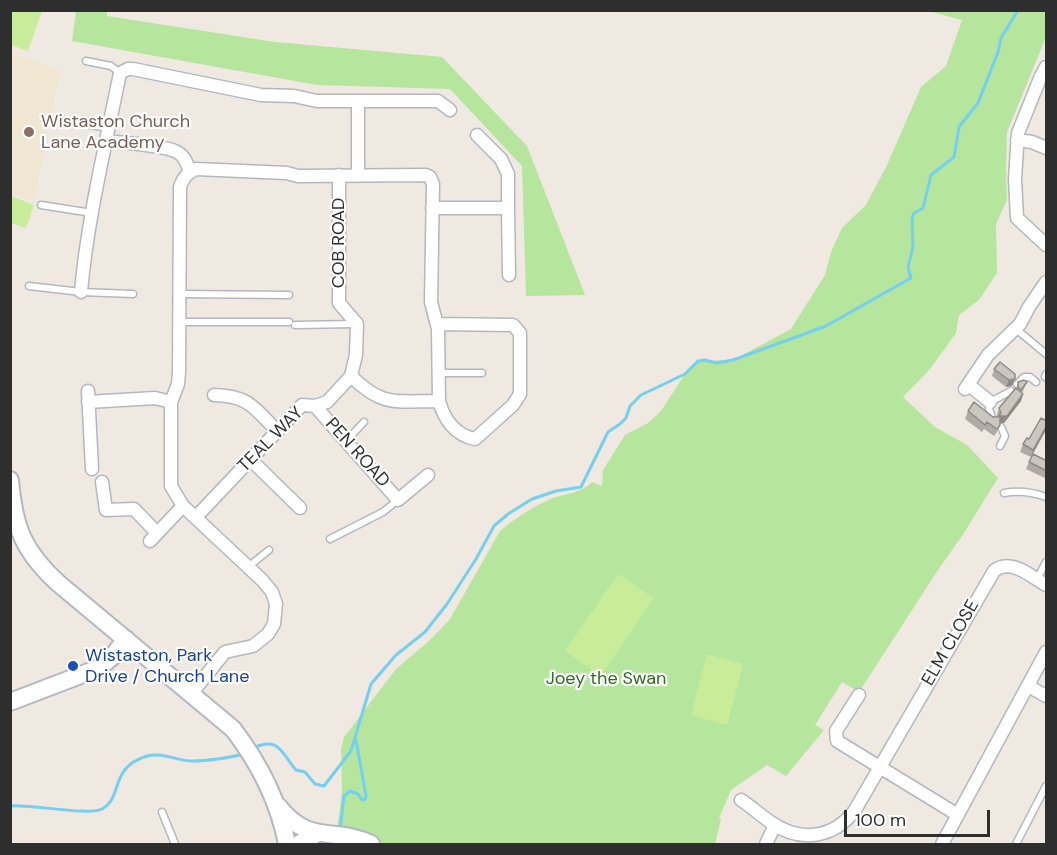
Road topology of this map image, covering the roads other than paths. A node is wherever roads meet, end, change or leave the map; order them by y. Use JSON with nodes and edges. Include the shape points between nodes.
{"nodes":[{"id":1,"x":86,"y":61,"type":"dead end"},
{"id":2,"x":1047,"y":68,"type":"edge"},
{"id":3,"x":120,"y":73,"type":"junction"},
{"id":4,"x":358,"y":100,"type":"junction"},
{"id":5,"x":450,"y":110,"type":"dead end"},
{"id":6,"x":57,"y":119,"type":"dead end"},
{"id":7,"x":109,"y":128,"type":"junction"},
{"id":8,"x":477,"y":135,"type":"dead end"},
{"id":9,"x":1017,"y":140,"type":"junction"},
{"id":10,"x":106,"y":141,"type":"junction"},
{"id":11,"x":1047,"y":148,"type":"edge"},
{"id":12,"x":190,"y":172,"type":"junction"},
{"id":13,"x":358,"y":175,"type":"junction"},
{"id":14,"x":339,"y":176,"type":"junction"},
{"id":15,"x":41,"y":205,"type":"dead end"},
{"id":16,"x":432,"y":208,"type":"junction"},
{"id":17,"x":508,"y":208,"type":"junction"},
{"id":18,"x":93,"y":213,"type":"junction"},
{"id":19,"x":1047,"y":245,"type":"edge"},
{"id":20,"x":509,"y":275,"type":"dead end"},
{"id":21,"x":1047,"y":282,"type":"edge"},
{"id":22,"x":29,"y":286,"type":"dead end"},
{"id":23,"x":81,"y":292,"type":"junction"},
{"id":24,"x":133,"y":294,"type":"dead end"},
{"id":25,"x":179,"y":294,"type":"junction"},
{"id":26,"x":289,"y":295,"type":"dead end"},
{"id":27,"x":179,"y":322,"type":"junction"},
{"id":28,"x":357,"y":324,"type":"junction"},
{"id":29,"x":437,"y":324,"type":"junction"},
{"id":30,"x":1016,"y":329,"type":"junction"},
{"id":31,"x":1047,"y":354,"type":"edge"},
{"id":32,"x":438,"y":373,"type":"junction"},
{"id":33,"x":482,"y":373,"type":"dead end"},
{"id":34,"x":351,"y":376,"type":"junction"},
{"id":35,"x":1036,"y":382,"type":"dead end"},
{"id":36,"x":1017,"y":384,"type":"edge"},
{"id":37,"x":1011,"y":391,"type":"edge"},
{"id":38,"x":214,"y":395,"type":"dead end"},
{"id":39,"x":439,"y":401,"type":"junction"},
{"id":40,"x":171,"y":402,"type":"junction"},
{"id":41,"x":990,"y":402,"type":"junction"},
{"id":42,"x":315,"y":406,"type":"junction"},
{"id":43,"x":993,"y":420,"type":"edge"},
{"id":44,"x":364,"y":422,"type":"dead end"},
{"id":45,"x":1001,"y":427,"type":"edge"},
{"id":46,"x":277,"y":431,"type":"junction"},
{"id":47,"x":346,"y":441,"type":"junction"},
{"id":48,"x":999,"y":446,"type":"dead end"},
{"id":49,"x":250,"y":459,"type":"junction"},
{"id":50,"x":92,"y":470,"type":"dead end"},
{"id":51,"x":428,"y":475,"type":"dead end"},
{"id":52,"x":10,"y":480,"type":"edge"},
{"id":53,"x":102,"y":482,"type":"dead end"},
{"id":54,"x":1004,"y":493,"type":"dead end"},
{"id":55,"x":1047,"y":497,"type":"edge"},
{"id":56,"x":398,"y":500,"type":"junction"},
{"id":57,"x":183,"y":506,"type":"junction"},
{"id":58,"x":300,"y":508,"type":"dead end"},
{"id":59,"x":196,"y":517,"type":"junction"},
{"id":60,"x":14,"y":529,"type":"edge"},
{"id":61,"x":330,"y":539,"type":"dead end"},
{"id":62,"x":270,"y":550,"type":"dead end"},
{"id":63,"x":1047,"y":562,"type":"edge"},
{"id":64,"x":248,"y":567,"type":"junction"},
{"id":65,"x":1041,"y":582,"type":"edge"},
{"id":66,"x":126,"y":639,"type":"junction"},
{"id":67,"x":1047,"y":652,"type":"edge"},
{"id":68,"x":1028,"y":686,"type":"junction"},
{"id":69,"x":191,"y":694,"type":"junction"},
{"id":70,"x":859,"y":695,"type":"dead end"},
{"id":71,"x":1047,"y":696,"type":"edge"},
{"id":72,"x":10,"y":702,"type":"edge"},
{"id":73,"x":880,"y":767,"type":"junction"},
{"id":74,"x":1047,"y":786,"type":"edge"},
{"id":75,"x":741,"y":800,"type":"dead end"},
{"id":76,"x":274,"y":801,"type":"junction"},
{"id":77,"x":162,"y":812,"type":"dead end"},
{"id":78,"x":958,"y":815,"type":"junction"},
{"id":79,"x":775,"y":825,"type":"junction"},
{"id":80,"x":323,"y":835,"type":"junction"},
{"id":81,"x":175,"y":844,"type":"edge"},
{"id":82,"x":287,"y":844,"type":"edge"},
{"id":83,"x":298,"y":844,"type":"edge"},
{"id":84,"x":371,"y":844,"type":"edge"},
{"id":85,"x":766,"y":844,"type":"edge"},
{"id":86,"x":942,"y":844,"type":"edge"},
{"id":87,"x":1016,"y":844,"type":"edge"}],
"edges":[{"from":1,"to":3,"type":"lane","via":[[111,66]]},
{"from":2,"to":9,"type":"street"},
{"from":3,"to":4,"type":"street","via":[[133,69],[261,95],[317,101]]},
{"from":3,"to":7,"type":"street"},
{"from":4,"to":5,"type":"street","via":[[438,101]]},
{"from":4,"to":13,"type":"street"},
{"from":6,"to":7,"type":"lane"},
{"from":7,"to":10,"type":"street"},
{"from":8,"to":17,"type":"street","via":[[501,159],[508,174]]},
{"from":9,"to":11,"type":"street"},
{"from":9,"to":19,"type":"street","via":[[1017,218]]},
{"from":10,"to":12,"type":"street","via":[[169,149],[179,153]]},
{"from":10,"to":18,"type":"street"},
{"from":12,"to":14,"type":"street","via":[[196,169]]},
{"from":12,"to":25,"type":"street","via":[[180,187]]},
{"from":13,"to":14,"type":"street"},
{"from":13,"to":16,"type":"street","via":[[426,175],[433,184]]},
{"from":14,"to":28,"type":"street","name":"COB ROAD","via":[[339,303]]},
{"from":15,"to":18,"type":"lane"},
{"from":16,"to":17,"type":"street"},
{"from":16,"to":29,"type":"street","via":[[431,302]]},
{"from":17,"to":20,"type":"street"},
{"from":18,"to":23,"type":"street"},
{"from":21,"to":30,"type":"street"},
{"from":22,"to":23,"type":"lane"},
{"from":23,"to":24,"type":"lane"},
{"from":25,"to":26,"type":"lane"},
{"from":25,"to":27,"type":"street"},
{"from":27,"to":28,"type":"lane"},
{"from":27,"to":40,"type":"street","via":[[178,384]]},
{"from":28,"to":34,"type":"street"},
{"from":29,"to":32,"type":"street"},
{"from":29,"to":39,"type":"street","via":[[513,325],[520,333],[520,394],[475,439],[464,437],[443,416]]},
{"from":30,"to":31,"type":"lane"},
{"from":30,"to":41,"type":"street","via":[[988,355],[967,387]]},
{"from":32,"to":33,"type":"lane"},
{"from":32,"to":39,"type":"street"},
{"from":34,"to":39,"type":"street","via":[[382,400]]},
{"from":34,"to":42,"type":"street","name":"TEAL WAY","via":[[327,402]]},
{"from":35,"to":36,"type":"lane","via":[[1023,377]]},
{"from":37,"to":41,"type":"lane"},
{"from":38,"to":46,"type":"street","via":[[239,397]]},
{"from":40,"to":50,"type":"street","via":[[88,396]]},
{"from":40,"to":57,"type":"street","via":[[171,486]]},
{"from":41,"to":43,"type":"lane"},
{"from":42,"to":46,"type":"street","name":"TEAL WAY","via":[[302,405]]},
{"from":42,"to":47,"type":"street","name":"PEN ROAD"},
{"from":44,"to":47,"type":"lane"},
{"from":45,"to":48,"type":"lane","via":[[1005,436]]},
{"from":46,"to":49,"type":"street","name":"TEAL WAY"},
{"from":47,"to":56,"type":"street","name":"PEN ROAD"},
{"from":49,"to":58,"type":"street"},
{"from":49,"to":59,"type":"street","name":"TEAL WAY"},
{"from":51,"to":56,"type":"street"},
{"from":52,"to":60,"type":"street"},
{"from":53,"to":57,"type":"street","via":[[106,510],[134,509],[153,537]]},
{"from":54,"to":55,"type":"lane","via":[[1016,490]]},
{"from":56,"to":61,"type":"lane"},
{"from":57,"to":59,"type":"street"},
{"from":59,"to":64,"type":"street"},
{"from":60,"to":66,"type":"street","via":[[43,569]]},
{"from":62,"to":64,"type":"lane"},
{"from":63,"to":65,"type":"lane"},
{"from":64,"to":69,"type":"street","via":[[272,592],[276,604],[274,624],[253,646],[220,656]]},
{"from":65,"to":73,"type":"street","name":"ELM CLOSE","via":[[1008,565],[997,568]]},
{"from":66,"to":69,"type":"street"},
{"from":66,"to":72,"type":"street","via":[[99,668]]},
{"from":67,"to":68,"type":"street"},
{"from":68,"to":71,"type":"street"},
{"from":68,"to":78,"type":"street"},
{"from":69,"to":76,"type":"street","via":[[233,729]]},
{"from":70,"to":73,"type":"street","via":[[836,731],[836,738]]},
{"from":73,"to":78,"type":"street"},
{"from":73,"to":79,"type":"street","via":[[850,817],[833,830],[823,835],[806,835]]},
{"from":74,"to":87,"type":"lane"},
{"from":75,"to":79,"type":"street"},
{"from":76,"to":80,"type":"street","via":[[291,821]]},
{"from":76,"to":82,"type":"street"},
{"from":77,"to":81,"type":"lane"},
{"from":78,"to":86,"type":"street"},
{"from":79,"to":85,"type":"street"},
{"from":80,"to":83,"type":"street"},
{"from":80,"to":84,"type":"street"}]}
